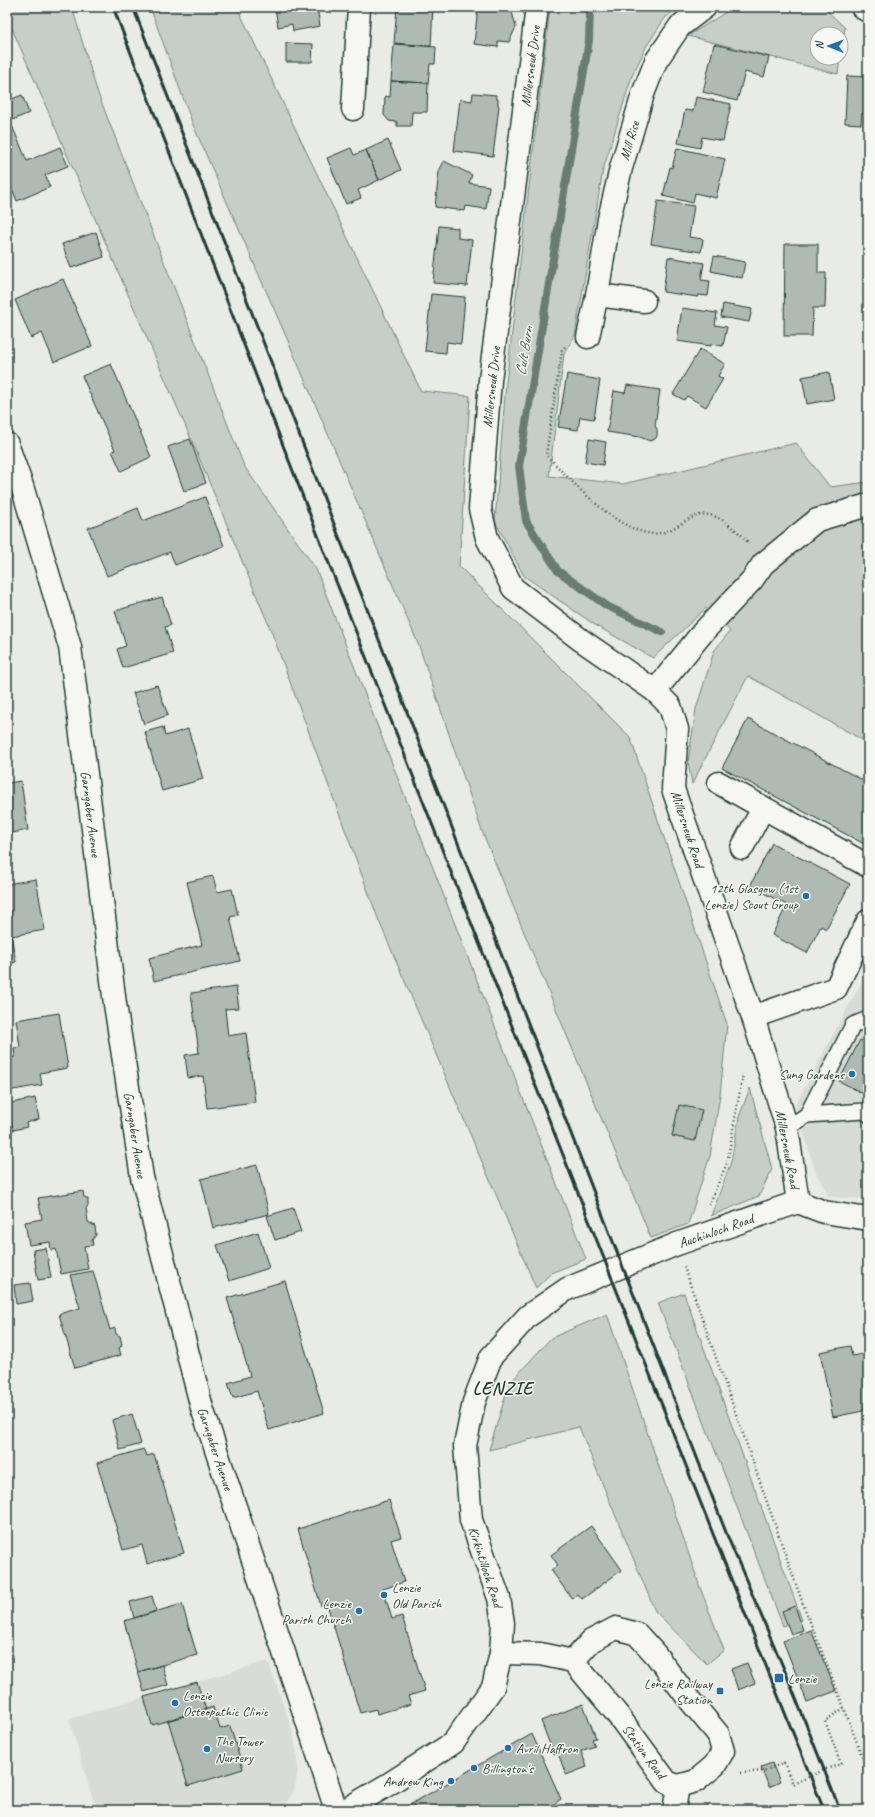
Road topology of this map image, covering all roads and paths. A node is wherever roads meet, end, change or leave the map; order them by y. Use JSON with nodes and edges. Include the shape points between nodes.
{"nodes":[{"id":1,"x":359,"y":7,"type":"edge"},
{"id":2,"x":537,"y":7,"type":"edge"},
{"id":3,"x":705,"y":7,"type":"edge"},
{"id":4,"x":862,"y":7,"type":"edge"},
{"id":5,"x":868,"y":11,"type":"edge"},
{"id":6,"x":353,"y":109,"type":"dead end"},
{"id":7,"x":597,"y":295,"type":"junction"},
{"id":8,"x":644,"y":301,"type":"dead end"},
{"id":9,"x":588,"y":337,"type":"joint"},
{"id":10,"x":7,"y":444,"type":"edge"},
{"id":11,"x":868,"y":506,"type":"edge"},
{"id":12,"x":763,"y":564,"type":"junction"},
{"id":13,"x":655,"y":691,"type":"junction"},
{"id":14,"x":718,"y":783,"type":"dead end"},
{"id":15,"x":764,"y":808,"type":"junction"},
{"id":16,"x":742,"y":848,"type":"dead end"},
{"id":17,"x":868,"y":866,"type":"edge"},
{"id":18,"x":868,"y":921,"type":"edge"},
{"id":19,"x":753,"y":1017,"type":"junction"},
{"id":20,"x":868,"y":1019,"type":"edge"},
{"id":21,"x":744,"y":1070,"type":"dead end"},
{"id":22,"x":868,"y":1114,"type":"edge"},
{"id":23,"x":807,"y":1115,"type":"junction"},
{"id":24,"x":787,"y":1128,"type":"junction"},
{"id":25,"x":798,"y":1202,"type":"junction"},
{"id":26,"x":868,"y":1219,"type":"edge"},
{"id":27,"x":705,"y":1234,"type":"junction"},
{"id":28,"x":677,"y":1244,"type":"junction"},
{"id":29,"x":567,"y":1289,"type":"joint"},
{"id":30,"x":501,"y":1653,"type":"junction"},
{"id":31,"x":573,"y":1661,"type":"junction"},
{"id":32,"x":844,"y":1708,"type":"junction"},
{"id":33,"x":868,"y":1772,"type":"edge"},
{"id":34,"x":741,"y":1774,"type":"dead end"},
{"id":35,"x":678,"y":1786,"type":"junction"},
{"id":36,"x":336,"y":1810,"type":"edge"},
{"id":37,"x":345,"y":1810,"type":"edge"},
{"id":38,"x":674,"y":1810,"type":"edge"}],
"edges":[{"from":1,"to":6,"type":"street"},
{"from":2,"to":13,"type":"street","name":"Millersneuk Drive","via":[[490,380],[480,510],[487,538],[513,588],[581,640]]},
{"from":3,"to":7,"type":"street","name":"Mill Rise","via":[[680,26],[656,61],[643,94],[609,219]]},
{"from":4,"to":5,"type":"street"},
{"from":7,"to":8,"type":"street"},
{"from":7,"to":9,"type":"street","name":"Mill Rise"},
{"from":9,"to":12,"type":"path","via":[[578,336],[562,350],[546,455],[590,500],[632,528],[653,534],[664,533],[697,514],[711,515],[722,520],[746,539]]},
{"from":10,"to":36,"type":"street","name":"Garngaber Avenue","via":[[70,647],[115,1004],[142,1177],[202,1408]]},
{"from":11,"to":12,"type":"street","via":[[817,520]]},
{"from":12,"to":13,"type":"street"},
{"from":13,"to":19,"type":"street","name":"Millersneuk Road","via":[[670,706],[677,729],[673,789]]},
{"from":14,"to":15,"type":"street"},
{"from":15,"to":16,"type":"street"},
{"from":15,"to":17,"type":"street"},
{"from":18,"to":19,"type":"street","via":[[836,988]]},
{"from":19,"to":24,"type":"street","name":"Millersneuk Road"},
{"from":20,"to":23,"type":"lane","via":[[853,1025]]},
{"from":21,"to":27,"type":"path","via":[[727,1162],[702,1222]]},
{"from":22,"to":23,"type":"lane","via":[[864,1111]]},
{"from":23,"to":24,"type":"lane"},
{"from":24,"to":25,"type":"street","name":"Millersneuk Road"},
{"from":25,"to":26,"type":"street","via":[[824,1212]]},
{"from":25,"to":27,"type":"street","name":"Auchinloch Road"},
{"from":27,"to":28,"type":"street","name":"Auchinloch Road"},
{"from":28,"to":29,"type":"street","name":"Auchinloch Road"},
{"from":28,"to":32,"type":"path","via":[[690,1290],[803,1604]]},
{"from":29,"to":30,"type":"street","name":"Kirkintilloch Road","via":[[528,1316],[491,1357],[474,1402],[465,1446],[471,1520],[499,1598],[503,1623]]},
{"from":30,"to":31,"type":"street","via":[[540,1654]]},
{"from":30,"to":37,"type":"street","name":"Kirkintilloch Road","via":[[493,1687],[453,1743]]},
{"from":31,"to":35,"type":"street","name":"Station Road","via":[[618,1714],[667,1782]]},
{"from":31,"to":35,"type":"street","name":"Station Road","via":[[591,1641],[616,1628],[637,1634],[656,1655],[718,1734],[723,1751],[715,1765],[696,1781]]},
{"from":32,"to":33,"type":"path"},
{"from":32,"to":34,"type":"path","bridge":true,"via":[[826,1721],[841,1764],[793,1784],[784,1763],[763,1771]]},
{"from":35,"to":38,"type":"street"}]}
